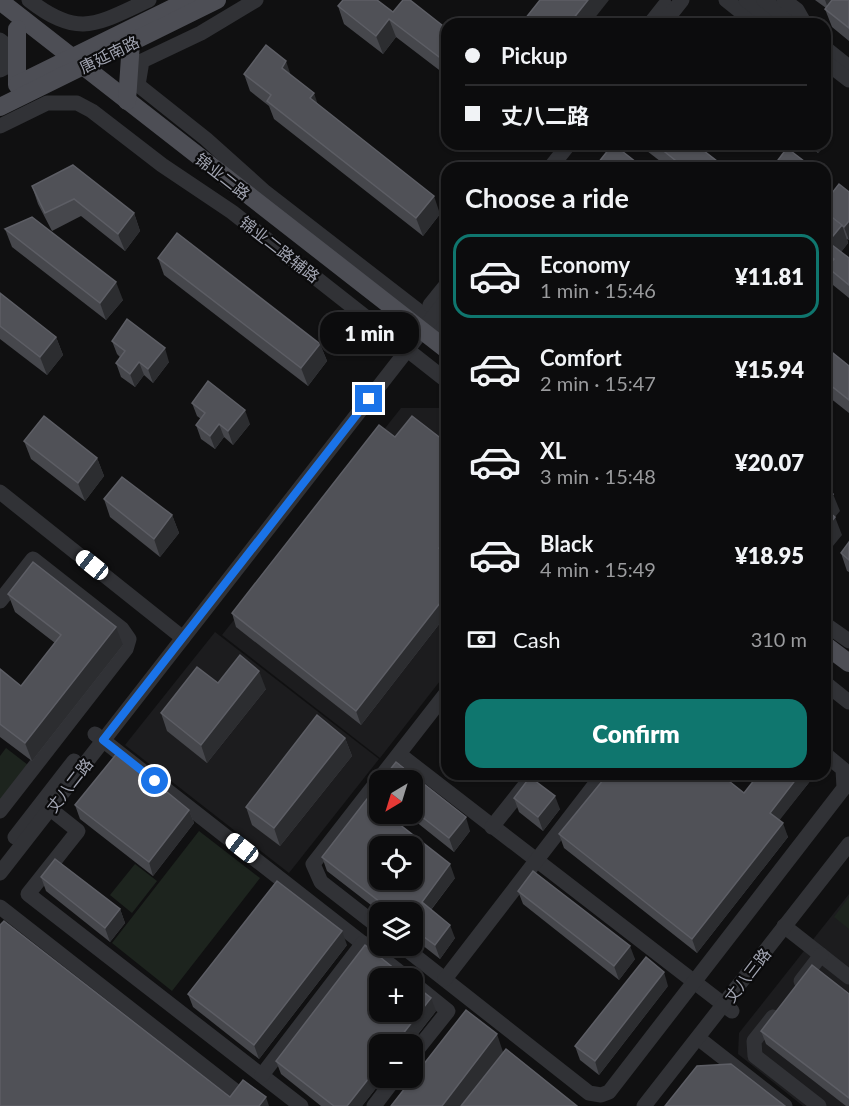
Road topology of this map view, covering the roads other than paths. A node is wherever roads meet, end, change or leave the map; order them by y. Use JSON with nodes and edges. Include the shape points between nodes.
{"nodes":[{"id":1,"x":148,"y":0,"type":"edge"},
{"id":2,"x":189,"y":0,"type":"edge"},
{"id":3,"x":217,"y":0,"type":"edge"},
{"id":4,"x":256,"y":0,"type":"edge"},
{"id":5,"x":669,"y":0,"type":"edge"},
{"id":6,"x":682,"y":0,"type":"edge"},
{"id":7,"x":726,"y":0,"type":"edge"},
{"id":8,"x":746,"y":0,"type":"edge"},
{"id":9,"x":764,"y":0,"type":"edge"},
{"id":10,"x":784,"y":0,"type":"edge"},
{"id":11,"x":0,"y":1,"type":"edge"},
{"id":12,"x":33,"y":3,"type":"edge"},
{"id":13,"x":0,"y":16,"type":"edge"},
{"id":14,"x":655,"y":18,"type":"edge"},
{"id":15,"x":668,"y":18,"type":"edge"},
{"id":16,"x":748,"y":18,"type":"edge"},
{"id":17,"x":769,"y":18,"type":"edge"},
{"id":18,"x":786,"y":18,"type":"edge"},
{"id":19,"x":801,"y":18,"type":"edge"},
{"id":20,"x":7,"y":38,"type":"edge"},
{"id":21,"x":131,"y":42,"type":"junction"},
{"id":22,"x":831,"y":53,"type":"edge"},
{"id":23,"x":71,"y":65,"type":"junction"},
{"id":24,"x":831,"y":66,"type":"edge"},
{"id":25,"x":849,"y":67,"type":"edge"},
{"id":26,"x":0,"y":70,"type":"edge"},
{"id":27,"x":849,"y":80,"type":"edge"},
{"id":28,"x":17,"y":85,"type":"junction"},
{"id":29,"x":0,"y":93,"type":"edge"},
{"id":30,"x":127,"y":100,"type":"junction"},
{"id":31,"x":0,"y":107,"type":"edge"},
{"id":32,"x":0,"y":126,"type":"edge"},
{"id":33,"x":564,"y":150,"type":"edge"},
{"id":34,"x":555,"y":162,"type":"edge"},
{"id":35,"x":441,"y":293,"type":"edge"},
{"id":36,"x":441,"y":305,"type":"edge"},
{"id":37,"x":415,"y":332,"type":"junction"},
{"id":38,"x":441,"y":333,"type":"edge"},
{"id":39,"x":441,"y":347,"type":"edge"},
{"id":40,"x":441,"y":359,"type":"edge"},
{"id":41,"x":441,"y":372,"type":"edge"},
{"id":42,"x":0,"y":492,"type":"edge"},
{"id":43,"x":0,"y":601,"type":"edge"},
{"id":44,"x":831,"y":628,"type":"edge"},
{"id":45,"x":179,"y":635,"type":"junction"},
{"id":46,"x":849,"y":641,"type":"edge"},
{"id":47,"x":831,"y":650,"type":"edge"},
{"id":48,"x":849,"y":663,"type":"edge"},
{"id":49,"x":831,"y":664,"type":"edge"},
{"id":50,"x":849,"y":677,"type":"edge"},
{"id":51,"x":831,"y":688,"type":"edge"},
{"id":52,"x":441,"y":700,"type":"edge"},
{"id":53,"x":849,"y":702,"type":"edge"},
{"id":54,"x":99,"y":737,"type":"junction"},
{"id":55,"x":399,"y":754,"type":"junction"},
{"id":56,"x":831,"y":759,"type":"edge"},
{"id":57,"x":529,"y":780,"type":"edge"},
{"id":58,"x":598,"y":780,"type":"edge"},
{"id":59,"x":46,"y":805,"type":"junction"},
{"id":60,"x":0,"y":811,"type":"edge"},
{"id":61,"x":492,"y":827,"type":"junction"},
{"id":62,"x":849,"y":844,"type":"edge"},
{"id":63,"x":0,"y":856,"type":"edge"},
{"id":64,"x":849,"y":860,"type":"edge"},
{"id":65,"x":536,"y":861,"type":"junction"},
{"id":66,"x":0,"y":873,"type":"edge"},
{"id":67,"x":0,"y":907,"type":"edge"},
{"id":68,"x":369,"y":919,"type":"edge"},
{"id":69,"x":788,"y":930,"type":"junction"},
{"id":70,"x":363,"y":943,"type":"junction"},
{"id":71,"x":821,"y":955,"type":"junction"},
{"id":72,"x":415,"y":956,"type":"edge"},
{"id":73,"x":394,"y":968,"type":"edge"},
{"id":74,"x":849,"y":977,"type":"edge"},
{"id":75,"x":445,"y":979,"type":"junction"},
{"id":76,"x":694,"y":984,"type":"junction"},
{"id":77,"x":795,"y":990,"type":"edge"},
{"id":78,"x":423,"y":991,"type":"edge"},
{"id":79,"x":781,"y":1007,"type":"edge"},
{"id":80,"x":728,"y":1008,"type":"junction"},
{"id":81,"x":702,"y":1041,"type":"junction"},
{"id":82,"x":423,"y":1042,"type":"edge"},
{"id":83,"x":262,"y":1075,"type":"junction"},
{"id":84,"x":388,"y":1088,"type":"edge"},
{"id":85,"x":243,"y":1097,"type":"edge"},
{"id":86,"x":301,"y":1106,"type":"edge"},
{"id":87,"x":374,"y":1106,"type":"edge"},
{"id":88,"x":644,"y":1106,"type":"edge"},
{"id":89,"x":658,"y":1106,"type":"edge"},
{"id":90,"x":785,"y":1106,"type":"edge"},
{"id":91,"x":819,"y":1106,"type":"edge"}],
"edges":[{"from":1,"to":12,"type":"street","via":[[99,24],[83,25],[63,22]]},
{"from":2,"to":23,"type":"main road","name":"唐延南路"},
{"from":3,"to":21,"type":"main road","name":"唐延南路"},
{"from":4,"to":37,"type":"street","name":"锦业二路辅路","via":[[201,33],[142,61],[138,85],[206,139]]},
{"from":5,"to":14,"type":"street"},
{"from":6,"to":15,"type":"street"},
{"from":7,"to":16,"type":"street"},
{"from":8,"to":17,"type":"street"},
{"from":9,"to":18,"type":"street"},
{"from":10,"to":19,"type":"street"},
{"from":11,"to":23,"type":"main road","name":"锦业二路"},
{"from":13,"to":20,"type":"main road","name":"锦业二路"},
{"from":20,"to":23,"type":"main road","name":"锦业二路"},
{"from":20,"to":26,"type":"street","via":[[6,67]]},
{"from":20,"to":28,"type":"main road"},
{"from":21,"to":23,"type":"main road","name":"唐延南路"},
{"from":21,"to":30,"type":"main road"},
{"from":22,"to":25,"type":"street"},
{"from":23,"to":28,"type":"main road","name":"唐延南路"},
{"from":23,"to":30,"type":"main road","name":"锦业二路"},
{"from":23,"to":31,"type":"main road","name":"唐延南路"},
{"from":23,"to":37,"type":"main road","name":"锦业二路"},
{"from":24,"to":27,"type":"street"},
{"from":28,"to":29,"type":"main road","name":"唐延南路"},
{"from":30,"to":37,"type":"main road","name":"锦业二路"},
{"from":32,"to":37,"type":"street","name":"锦业二路辅路","via":[[47,103],[77,103],[162,165]]},
{"from":33,"to":34,"type":"street"},
{"from":35,"to":37,"type":"street","name":"丈八二路"},
{"from":36,"to":37,"type":"street","name":"丈八二路"},
{"from":37,"to":38,"type":"street","name":"锦业二路辅路"},
{"from":37,"to":39,"type":"main road","name":"锦业二路"},
{"from":37,"to":40,"type":"main road","name":"锦业二路"},
{"from":37,"to":41,"type":"street","name":"锦业二路辅路"},
{"from":37,"to":45,"type":"street","name":"丈八二路"},
{"from":42,"to":45,"type":"street"},
{"from":43,"to":60,"type":"street","via":[[33,559],[122,629],[129,639],[126,649]]},
{"from":44,"to":46,"type":"street"},
{"from":45,"to":54,"type":"street","name":"丈八二路"},
{"from":47,"to":48,"type":"main road"},
{"from":49,"to":50,"type":"main road"},
{"from":51,"to":53,"type":"street"},
{"from":52,"to":55,"type":"street"},
{"from":54,"to":59,"type":"street","name":"丈八二路"},
{"from":54,"to":70,"type":"street"},
{"from":55,"to":61,"type":"street"},
{"from":55,"to":68,"type":"street","via":[[313,864],[321,882]]},
{"from":56,"to":76,"type":"street","via":[[843,768],[844,788]]},
{"from":57,"to":61,"type":"street"},
{"from":58,"to":65,"type":"street"},
{"from":59,"to":63,"type":"street","name":"丈八二路"},
{"from":59,"to":66,"type":"street","name":"丈八二路"},
{"from":59,"to":83,"type":"street","via":[[78,831],[28,894]]},
{"from":61,"to":65,"type":"street"},
{"from":62,"to":69,"type":"street","name":"丈八三路"},
{"from":64,"to":69,"type":"street","name":"丈八三路"},
{"from":65,"to":75,"type":"street"},
{"from":65,"to":76,"type":"street"},
{"from":67,"to":85,"type":"street"},
{"from":69,"to":71,"type":"street"},
{"from":69,"to":80,"type":"street","name":"丈八三路"},
{"from":70,"to":73,"type":"street"},
{"from":70,"to":83,"type":"street"},
{"from":71,"to":74,"type":"street"},
{"from":71,"to":77,"type":"street"},
{"from":72,"to":75,"type":"street"},
{"from":75,"to":76,"type":"street","via":[[589,1094],[601,1095],[614,1087]]},
{"from":76,"to":80,"type":"street"},
{"from":78,"to":82,"type":"street","via":[[448,1011]]},
{"from":79,"to":91,"type":"street","via":[[754,1041],[755,1056]]},
{"from":80,"to":81,"type":"street","name":"丈八三路"},
{"from":81,"to":88,"type":"street","name":"丈八三路"},
{"from":81,"to":89,"type":"street","name":"丈八三路"},
{"from":81,"to":90,"type":"street"},
{"from":83,"to":86,"type":"street"},
{"from":84,"to":87,"type":"street"}]}
